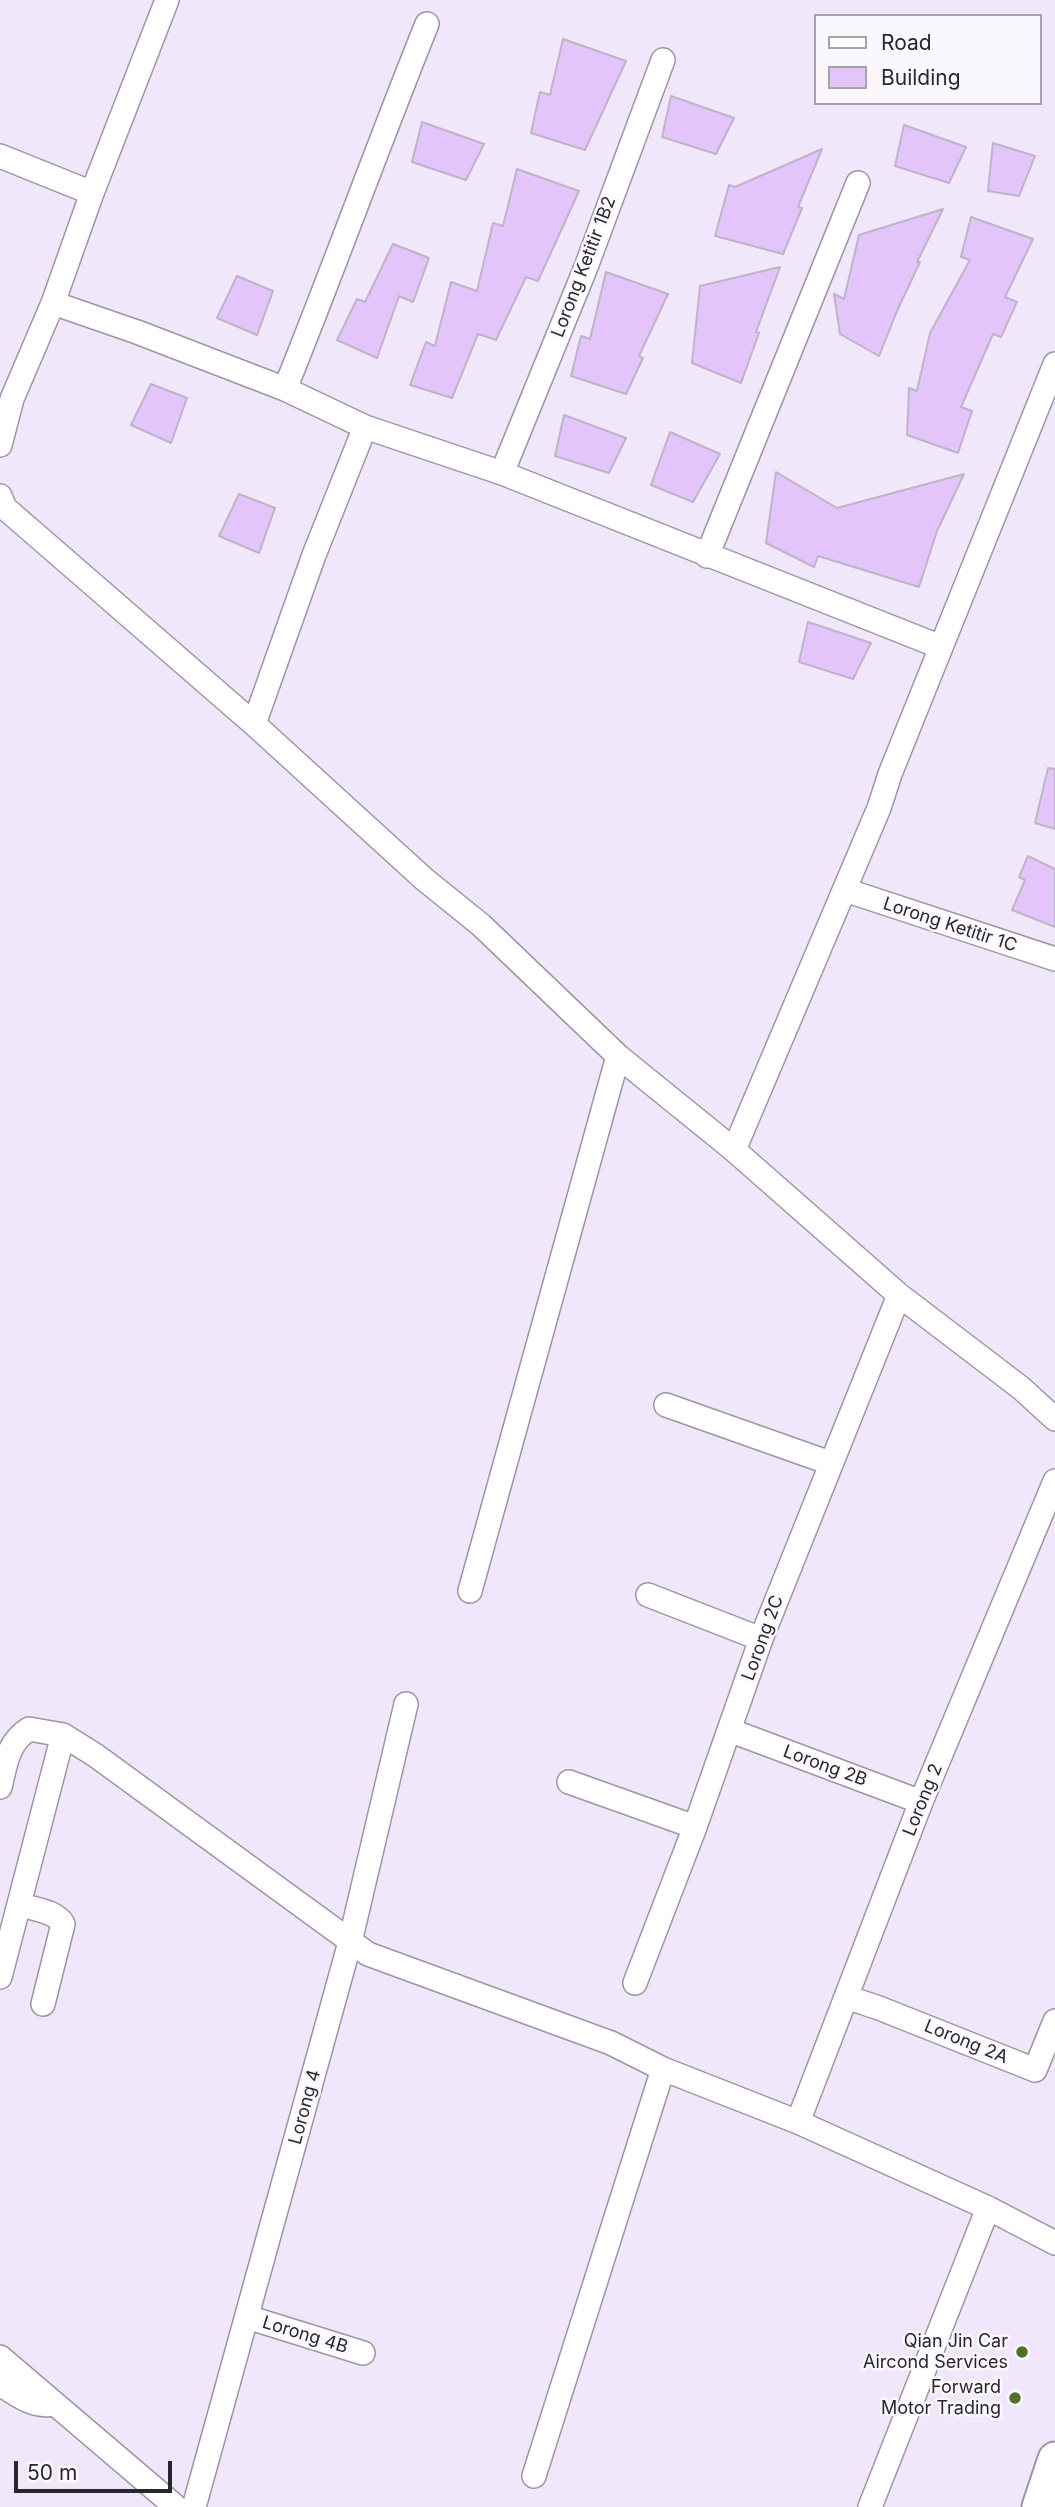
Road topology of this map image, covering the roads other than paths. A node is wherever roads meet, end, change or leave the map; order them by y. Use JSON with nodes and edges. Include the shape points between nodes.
{"nodes":[{"id":1,"x":167,"y":0,"type":"edge"},
{"id":2,"x":428,"y":24,"type":"dead end"},
{"id":3,"x":663,"y":60,"type":"dead end"},
{"id":4,"x":0,"y":156,"type":"edge"},
{"id":5,"x":858,"y":183,"type":"dead end"},
{"id":6,"x":92,"y":193,"type":"junction"},
{"id":7,"x":53,"y":303,"type":"junction"},
{"id":8,"x":1055,"y":364,"type":"edge"},
{"id":9,"x":285,"y":389,"type":"junction"},
{"id":10,"x":365,"y":427,"type":"junction"},
{"id":11,"x":0,"y":445,"type":"edge"},
{"id":12,"x":502,"y":473,"type":"junction"},
{"id":13,"x":0,"y":496,"type":"edge"},
{"id":14,"x":708,"y":556,"type":"junction"},
{"id":15,"x":941,"y":647,"type":"junction"},
{"id":16,"x":254,"y":724,"type":"junction"},
{"id":17,"x":845,"y":890,"type":"junction"},
{"id":18,"x":1055,"y":959,"type":"edge"},
{"id":19,"x":618,"y":1056,"type":"junction"},
{"id":20,"x":734,"y":1150,"type":"junction"},
{"id":21,"x":899,"y":1295,"type":"junction"},
{"id":22,"x":666,"y":1405,"type":"dead end"},
{"id":23,"x":1055,"y":1419,"type":"edge"},
{"id":24,"x":830,"y":1463,"type":"junction"},
{"id":25,"x":1055,"y":1481,"type":"edge"},
{"id":26,"x":470,"y":1591,"type":"dead end"},
{"id":27,"x":648,"y":1595,"type":"dead end"},
{"id":28,"x":761,"y":1639,"type":"junction"},
{"id":29,"x":406,"y":1704,"type":"dead end"},
{"id":30,"x":729,"y":1730,"type":"junction"},
{"id":31,"x":63,"y":1735,"type":"junction"},
{"id":32,"x":569,"y":1782,"type":"dead end"},
{"id":33,"x":0,"y":1787,"type":"edge"},
{"id":34,"x":921,"y":1802,"type":"junction"},
{"id":35,"x":695,"y":1827,"type":"junction"},
{"id":36,"x":20,"y":1905,"type":"junction"},
{"id":37,"x":350,"y":1942,"type":"junction"},
{"id":38,"x":0,"y":1977,"type":"edge"},
{"id":39,"x":635,"y":1983,"type":"dead end"},
{"id":40,"x":846,"y":1997,"type":"junction"},
{"id":41,"x":43,"y":2004,"type":"dead end"},
{"id":42,"x":1055,"y":2021,"type":"edge"},
{"id":43,"x":663,"y":2068,"type":"junction"},
{"id":44,"x":798,"y":2122,"type":"junction"},
{"id":45,"x":988,"y":2208,"type":"junction"},
{"id":46,"x":1055,"y":2243,"type":"edge"},
{"id":47,"x":247,"y":2317,"type":"junction"},
{"id":48,"x":363,"y":2353,"type":"dead end"},
{"id":49,"x":0,"y":2357,"type":"edge"},
{"id":50,"x":0,"y":2384,"type":"edge"},
{"id":51,"x":55,"y":2404,"type":"junction"},
{"id":52,"x":1055,"y":2459,"type":"edge"},
{"id":53,"x":534,"y":2476,"type":"dead end"},
{"id":54,"x":176,"y":2507,"type":"edge"},
{"id":55,"x":194,"y":2507,"type":"edge"},
{"id":56,"x":870,"y":2507,"type":"edge"},
{"id":57,"x":1039,"y":2507,"type":"edge"}],
"edges":[{"from":1,"to":6,"type":"street"},
{"from":2,"to":9,"type":"street"},
{"from":3,"to":12,"type":"street","name":"Lorong Ketitir 1B2"},
{"from":4,"to":6,"type":"street"},
{"from":5,"to":14,"type":"street"},
{"from":6,"to":7,"type":"street"},
{"from":7,"to":9,"type":"street"},
{"from":7,"to":11,"type":"street","via":[[12,399]]},
{"from":8,"to":15,"type":"street"},
{"from":9,"to":10,"type":"street"},
{"from":10,"to":12,"type":"street"},
{"from":10,"to":16,"type":"street"},
{"from":12,"to":14,"type":"street"},
{"from":13,"to":16,"type":"street","via":[[5,508]]},
{"from":14,"to":15,"type":"street"},
{"from":15,"to":17,"type":"street"},
{"from":16,"to":19,"type":"street","via":[[481,925]]},
{"from":17,"to":18,"type":"street","name":"Lorong Ketitir 1C"},
{"from":17,"to":20,"type":"street"},
{"from":19,"to":20,"type":"street"},
{"from":19,"to":26,"type":"street"},
{"from":20,"to":21,"type":"street"},
{"from":21,"to":23,"type":"street"},
{"from":21,"to":24,"type":"street","name":"Lorong 2C"},
{"from":22,"to":24,"type":"street"},
{"from":24,"to":28,"type":"street","name":"Lorong 2C"},
{"from":25,"to":34,"type":"street","name":"Lorong 2"},
{"from":27,"to":28,"type":"street"},
{"from":28,"to":30,"type":"street","name":"Lorong 2C"},
{"from":29,"to":37,"type":"street","name":"Lorong 4"},
{"from":30,"to":34,"type":"street","name":"Lorong 2B"},
{"from":30,"to":35,"type":"street","name":"Lorong 2C"},
{"from":31,"to":33,"type":"street","via":[[29,1729],[19,1735],[9,1749]]},
{"from":31,"to":36,"type":"street"},
{"from":31,"to":37,"type":"street"},
{"from":32,"to":35,"type":"street"},
{"from":34,"to":40,"type":"street","name":"Lorong 2"},
{"from":35,"to":39,"type":"street","name":"Lorong 2C"},
{"from":36,"to":38,"type":"street"},
{"from":36,"to":41,"type":"street","via":[[53,1914],[63,1924]]},
{"from":37,"to":43,"type":"street","via":[[368,1954],[611,2043]]},
{"from":37,"to":47,"type":"street","name":"Lorong 4"},
{"from":40,"to":42,"type":"street","name":"Lorong 2A","via":[[1035,2070]]},
{"from":40,"to":44,"type":"street","name":"Lorong 2"},
{"from":43,"to":44,"type":"street"},
{"from":43,"to":53,"type":"street"},
{"from":44,"to":45,"type":"street"},
{"from":45,"to":46,"type":"street"},
{"from":45,"to":56,"type":"street"},
{"from":47,"to":48,"type":"street","name":"Lorong 4B"},
{"from":47,"to":55,"type":"street","name":"Lorong 4"},
{"from":49,"to":51,"type":"street"},
{"from":50,"to":51,"type":"street","via":[[34,2404]]},
{"from":51,"to":54,"type":"street"},
{"from":52,"to":57,"type":"highway"}]}
